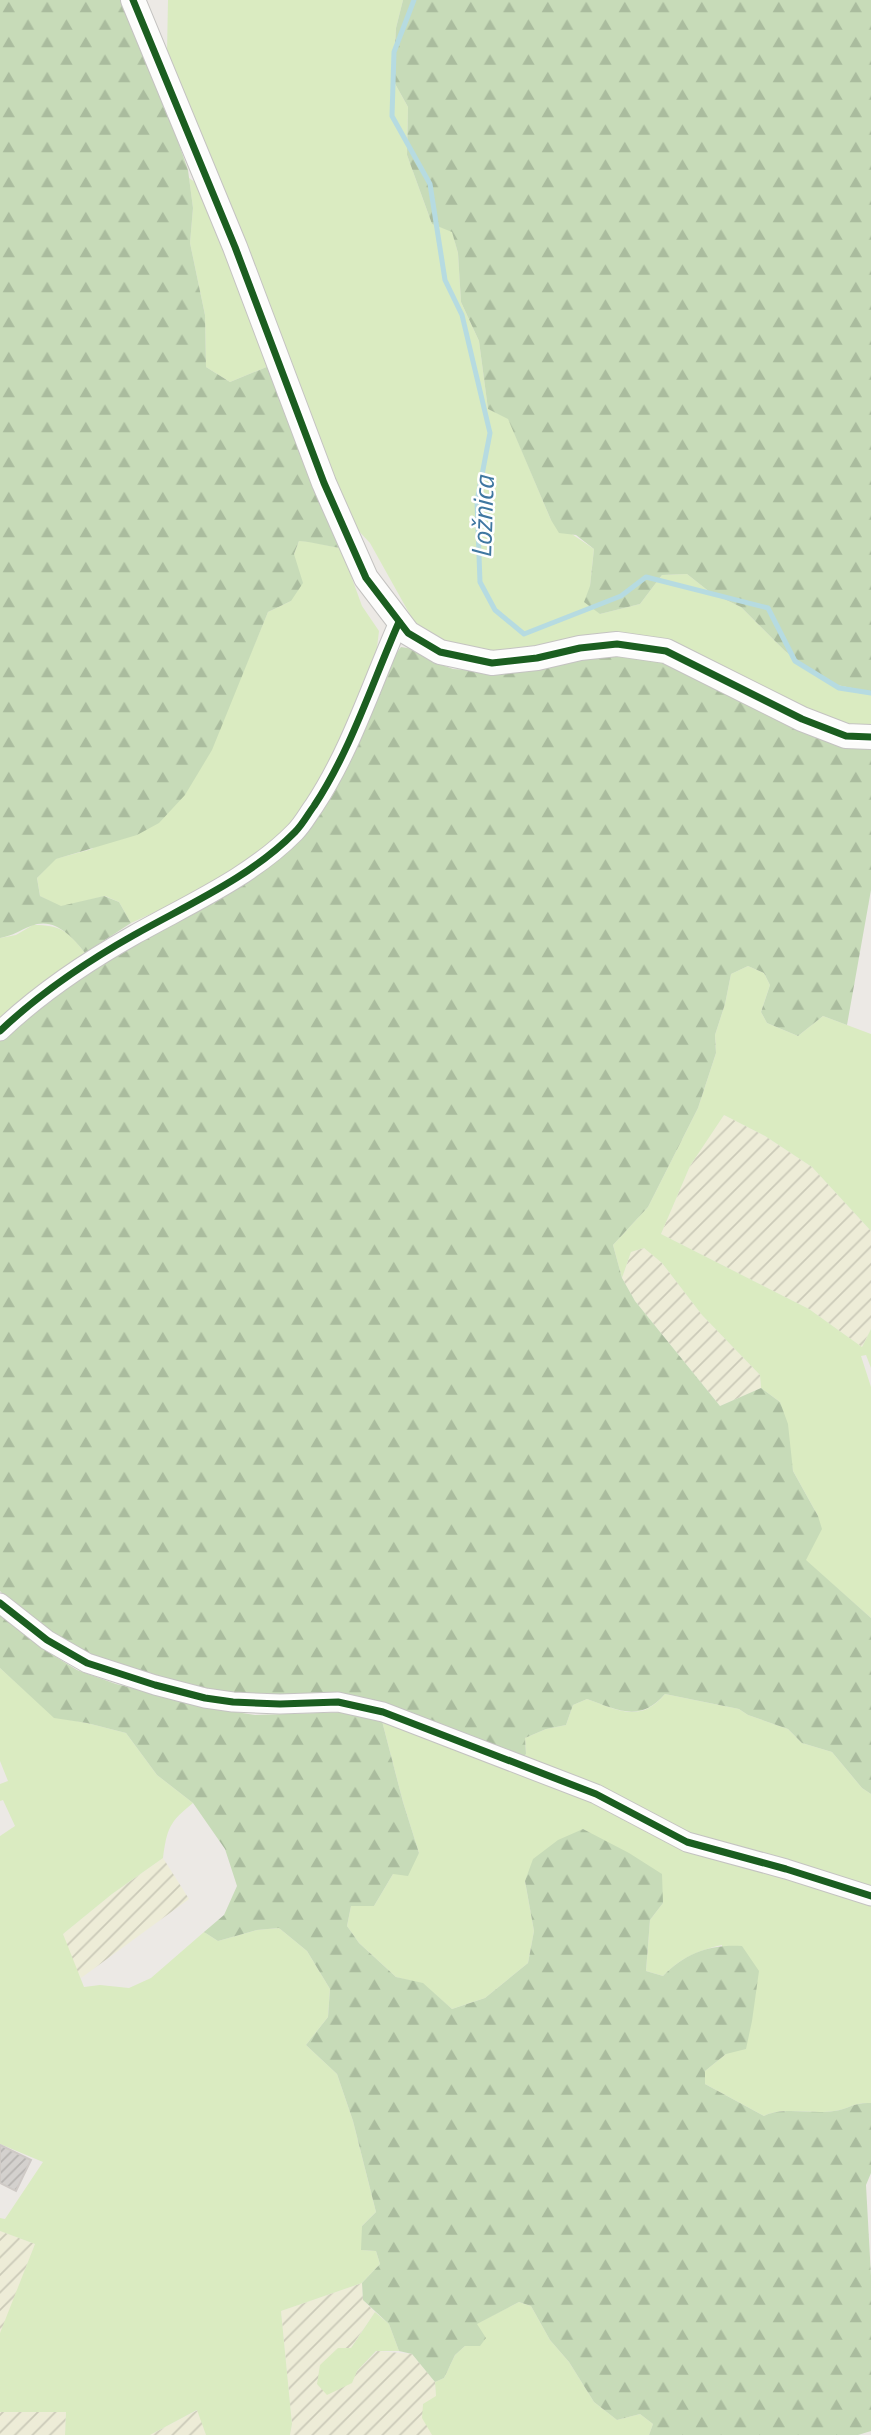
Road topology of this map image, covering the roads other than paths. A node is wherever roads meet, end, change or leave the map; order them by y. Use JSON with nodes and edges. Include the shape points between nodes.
{"nodes":[{"id":1,"x":133,"y":0,"type":"edge"},
{"id":2,"x":399,"y":622,"type":"junction"},
{"id":3,"x":871,"y":737,"type":"edge"},
{"id":4,"x":0,"y":1031,"type":"edge"},
{"id":5,"x":0,"y":1603,"type":"edge"},
{"id":6,"x":871,"y":1896,"type":"edge"}],
"edges":[{"from":1,"to":2,"type":"street","via":[[235,247],[324,484],[366,578]]},
{"from":2,"to":3,"type":"street","via":[[408,633],[440,652],[492,663],[617,644],[666,651],[802,719],[846,736]]},
{"from":2,"to":4,"type":"street","via":[[338,763],[297,830],[200,900],[80,967]]},
{"from":5,"to":6,"type":"street","via":[[47,1640],[121,1674],[214,1700],[338,1702],[383,1712],[596,1794],[687,1842]]}]}
